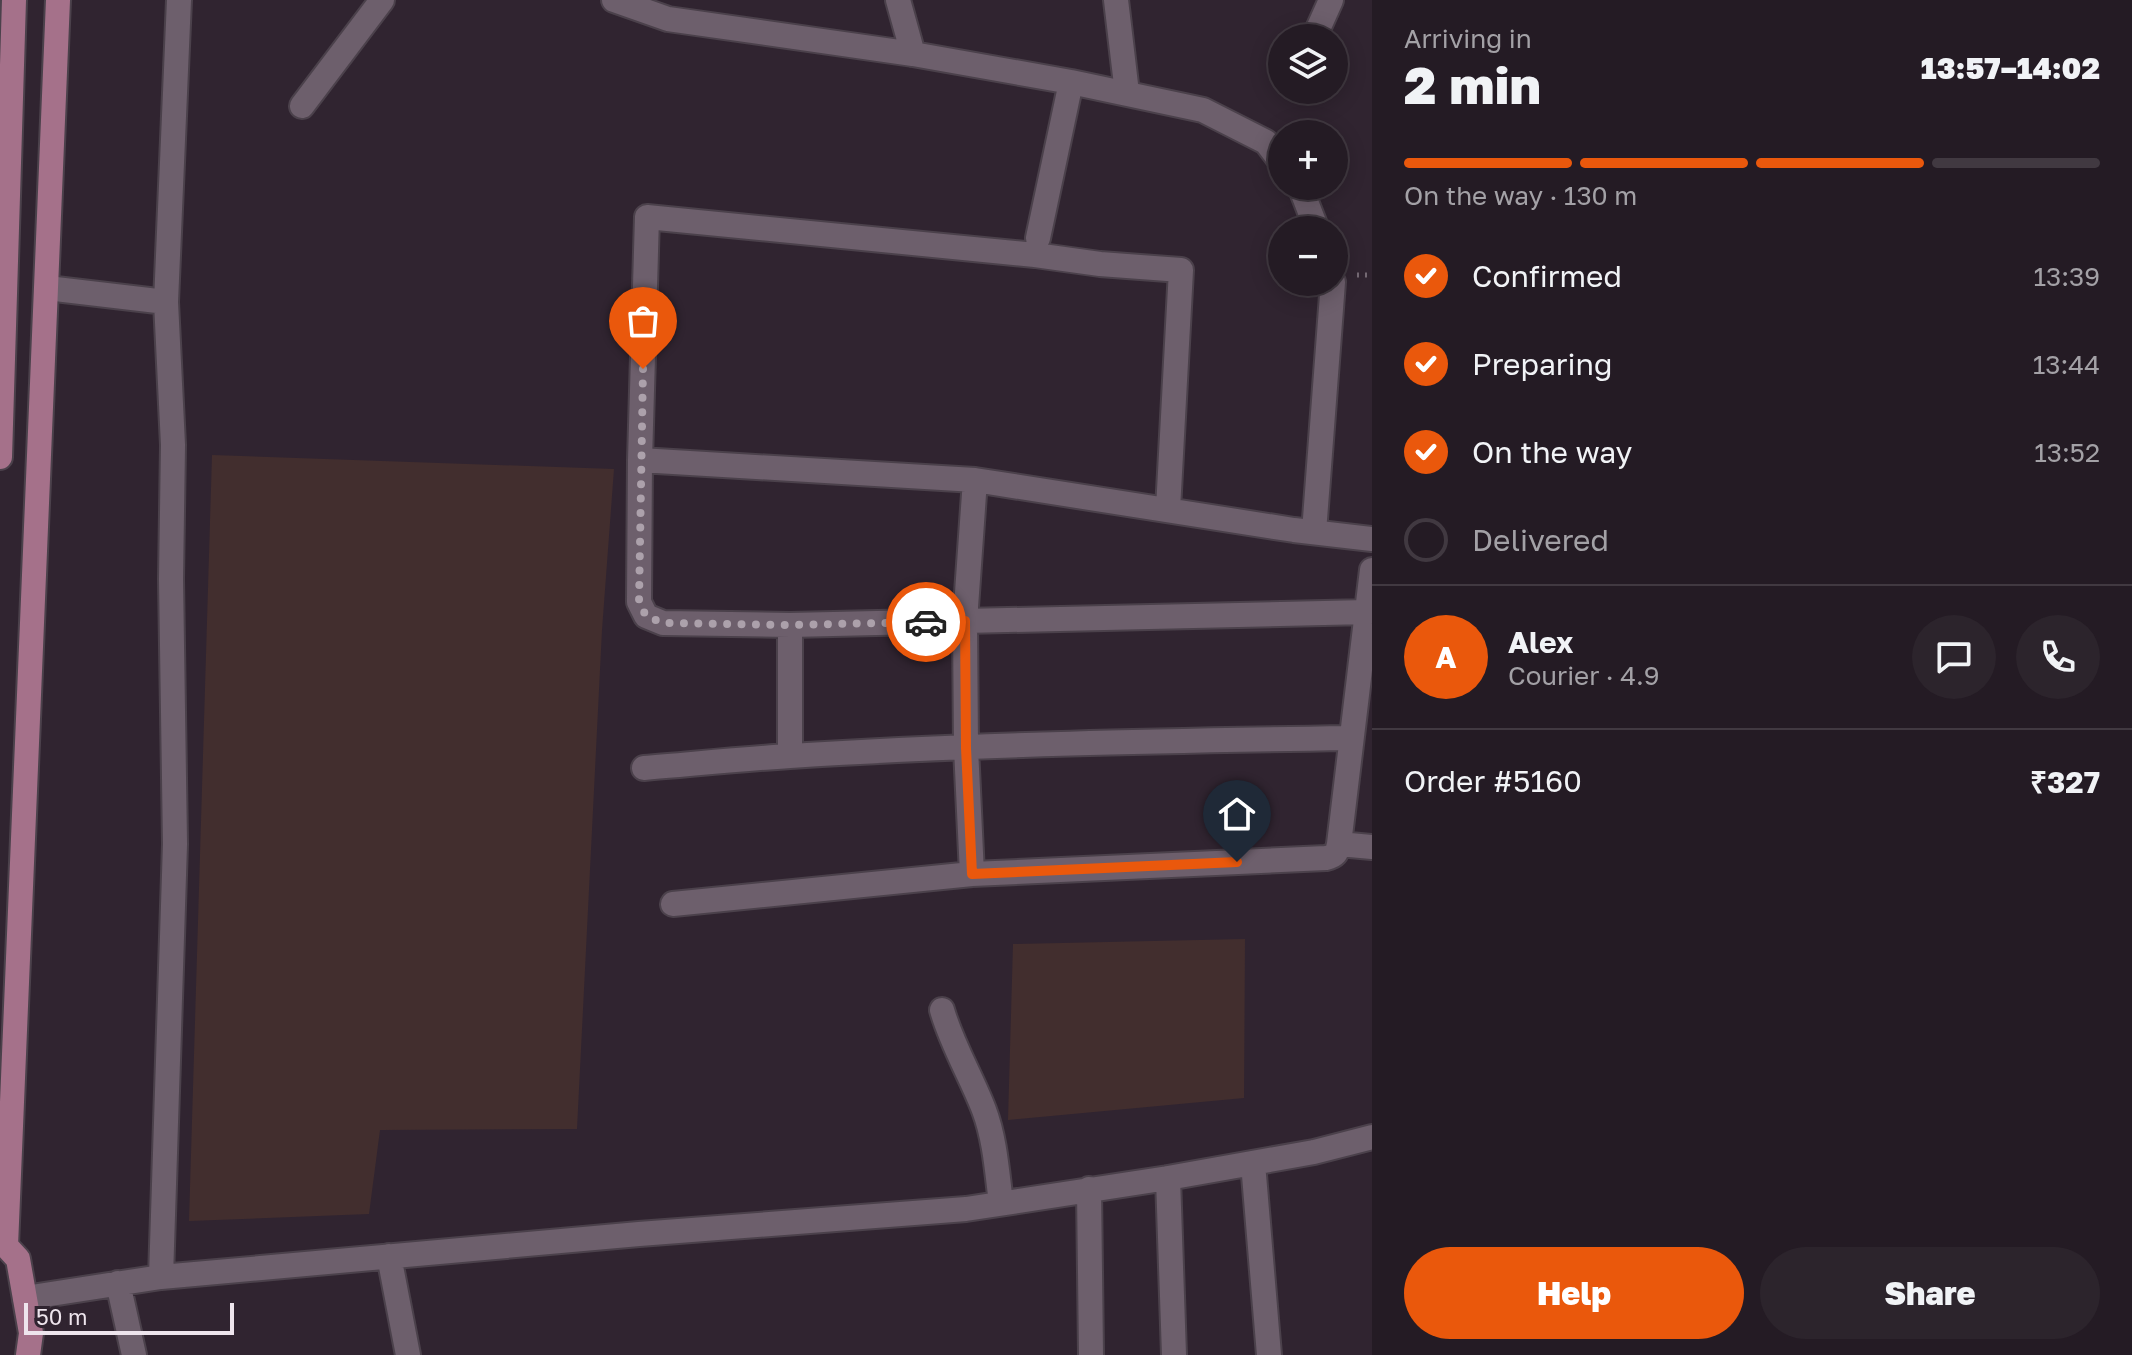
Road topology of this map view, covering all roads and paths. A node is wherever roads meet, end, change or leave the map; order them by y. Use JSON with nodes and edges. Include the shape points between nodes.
{"nodes":[{"id":1,"x":14,"y":0,"type":"edge"},
{"id":2,"x":58,"y":0,"type":"edge"},
{"id":3,"x":179,"y":0,"type":"edge"},
{"id":4,"x":382,"y":0,"type":"edge"},
{"id":5,"x":614,"y":0,"type":"edge"},
{"id":6,"x":898,"y":0,"type":"edge"},
{"id":7,"x":1116,"y":0,"type":"edge"},
{"id":8,"x":1331,"y":0,"type":"edge"},
{"id":9,"x":1320,"y":24,"type":"edge"},
{"id":10,"x":913,"y":54,"type":"junction"},
{"id":11,"x":1071,"y":82,"type":"junction"},
{"id":12,"x":1127,"y":93,"type":"junction"},
{"id":13,"x":302,"y":106,"type":"dead end"},
{"id":14,"x":1268,"y":145,"type":"edge"},
{"id":15,"x":1038,"y":238,"type":"dead end"},
{"id":16,"x":47,"y":288,"type":"junction"},
{"id":17,"x":1332,"y":296,"type":"edge"},
{"id":18,"x":166,"y":302,"type":"junction"},
{"id":19,"x":0,"y":457,"type":"edge"},
{"id":20,"x":640,"y":460,"type":"junction"},
{"id":21,"x":975,"y":480,"type":"junction"},
{"id":22,"x":1168,"y":509,"type":"junction"},
{"id":23,"x":1314,"y":532,"type":"junction"},
{"id":24,"x":1372,"y":539,"type":"edge"},
{"id":25,"x":1372,"y":570,"type":"edge"},
{"id":26,"x":1367,"y":612,"type":"junction"},
{"id":27,"x":965,"y":621,"type":"junction"},
{"id":28,"x":790,"y":625,"type":"junction"},
{"id":29,"x":1351,"y":738,"type":"junction"},
{"id":30,"x":966,"y":748,"type":"junction"},
{"id":31,"x":790,"y":756,"type":"junction"},
{"id":32,"x":644,"y":768,"type":"dead end"},
{"id":33,"x":1339,"y":844,"type":"junction"},
{"id":34,"x":1372,"y":847,"type":"edge"},
{"id":35,"x":972,"y":874,"type":"junction"},
{"id":36,"x":673,"y":904,"type":"dead end"},
{"id":37,"x":942,"y":1010,"type":"dead end"},
{"id":38,"x":1372,"y":1137,"type":"edge"},
{"id":39,"x":1253,"y":1163,"type":"junction"},
{"id":40,"x":1168,"y":1178,"type":"junction"},
{"id":41,"x":1089,"y":1189,"type":"junction"},
{"id":42,"x":1001,"y":1203,"type":"junction"},
{"id":43,"x":3,"y":1246,"type":"edge"},
{"id":44,"x":389,"y":1256,"type":"junction"},
{"id":45,"x":161,"y":1277,"type":"junction"},
{"id":46,"x":118,"y":1283,"type":"junction"},
{"id":47,"x":25,"y":1298,"type":"junction"},
{"id":48,"x":29,"y":1355,"type":"edge"},
{"id":49,"x":134,"y":1355,"type":"edge"},
{"id":50,"x":408,"y":1355,"type":"edge"},
{"id":51,"x":1091,"y":1355,"type":"edge"},
{"id":52,"x":1174,"y":1355,"type":"edge"},
{"id":53,"x":1269,"y":1355,"type":"edge"}],
"edges":[{"from":1,"to":19,"type":"main road"},
{"from":2,"to":16,"type":"main road"},
{"from":3,"to":18,"type":"street"},
{"from":4,"to":13,"type":"street"},
{"from":5,"to":10,"type":"street","via":[[668,19]]},
{"from":6,"to":10,"type":"street"},
{"from":7,"to":12,"type":"street"},
{"from":8,"to":9,"type":"street"},
{"from":10,"to":11,"type":"street"},
{"from":11,"to":12,"type":"street"},
{"from":11,"to":15,"type":"street"},
{"from":12,"to":14,"type":"street","via":[[1203,110]]},
{"from":16,"to":18,"type":"street"},
{"from":16,"to":43,"type":"main road"},
{"from":17,"to":23,"type":"street"},
{"from":18,"to":45,"type":"street","via":[[173,445],[175,844]]},
{"from":20,"to":21,"type":"street"},
{"from":20,"to":22,"type":"street","via":[[647,217],[1181,270]]},
{"from":20,"to":28,"type":"street","via":[[639,602],[646,616],[663,623]]},
{"from":21,"to":22,"type":"street"},
{"from":21,"to":27,"type":"street"},
{"from":22,"to":23,"type":"street"},
{"from":23,"to":24,"type":"street"},
{"from":25,"to":26,"type":"street"},
{"from":26,"to":27,"type":"street"},
{"from":26,"to":29,"type":"street"},
{"from":27,"to":28,"type":"street"},
{"from":27,"to":30,"type":"street"},
{"from":28,"to":31,"type":"street"},
{"from":29,"to":30,"type":"street"},
{"from":29,"to":33,"type":"street"},
{"from":30,"to":31,"type":"street"},
{"from":30,"to":35,"type":"street"},
{"from":31,"to":32,"type":"street"},
{"from":33,"to":34,"type":"street"},
{"from":33,"to":35,"type":"street","via":[[1326,858]]},
{"from":35,"to":36,"type":"street"},
{"from":37,"to":42,"type":"street","via":[[992,1137]]},
{"from":38,"to":39,"type":"street"},
{"from":39,"to":40,"type":"street"},
{"from":39,"to":53,"type":"street"},
{"from":40,"to":41,"type":"street"},
{"from":40,"to":52,"type":"street"},
{"from":41,"to":42,"type":"street"},
{"from":41,"to":51,"type":"street"},
{"from":42,"to":44,"type":"street"},
{"from":43,"to":47,"type":"main road","via":[[18,1259]]},
{"from":44,"to":45,"type":"street"},
{"from":44,"to":50,"type":"street"},
{"from":45,"to":46,"type":"street"},
{"from":46,"to":47,"type":"street"},
{"from":46,"to":49,"type":"street"},
{"from":47,"to":48,"type":"main road"}]}
